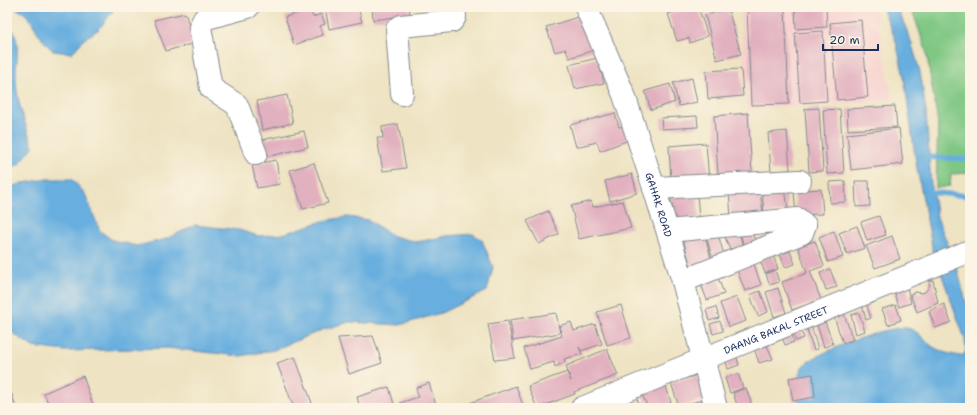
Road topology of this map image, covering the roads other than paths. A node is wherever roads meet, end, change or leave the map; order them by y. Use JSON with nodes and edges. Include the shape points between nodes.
{"nodes":[{"id":1,"x":248,"y":7,"type":"edge"},
{"id":2,"x":454,"y":7,"type":"edge"},
{"id":3,"x":586,"y":7,"type":"edge"},
{"id":4,"x":402,"y":94,"type":"dead end"},
{"id":5,"x":256,"y":154,"type":"dead end"},
{"id":6,"x":800,"y":181,"type":"dead end"},
{"id":7,"x":654,"y":188,"type":"junction"},
{"id":8,"x":668,"y":231,"type":"junction"},
{"id":9,"x":963,"y":254,"type":"edge"},
{"id":10,"x":683,"y":281,"type":"junction"},
{"id":11,"x":704,"y":358,"type":"junction"},
{"id":12,"x":582,"y":408,"type":"edge"},
{"id":13,"x":716,"y":408,"type":"edge"}],
"edges":[{"from":1,"to":5,"type":"street","via":[[204,19],[200,27],[211,88],[237,105]]},
{"from":2,"to":4,"type":"street","via":[[455,17],[452,21],[401,26],[397,29]]},
{"from":3,"to":7,"type":"street","name":"GAHAK ROAD","via":[[624,95]]},
{"from":6,"to":7,"type":"street"},
{"from":7,"to":8,"type":"street","name":"GAHAK ROAD"},
{"from":8,"to":10,"type":"street","name":"GAHAK ROAD"},
{"from":8,"to":10,"type":"street","via":[[798,218],[805,225],[802,233]]},
{"from":9,"to":11,"type":"street","name":"DAANG BAKAL STREET"},
{"from":10,"to":11,"type":"street","name":"GAHAK ROAD"},
{"from":11,"to":12,"type":"street","name":"DAANG BAKAL STREET"},
{"from":11,"to":13,"type":"street","name":"GAHAK ROAD"}]}
